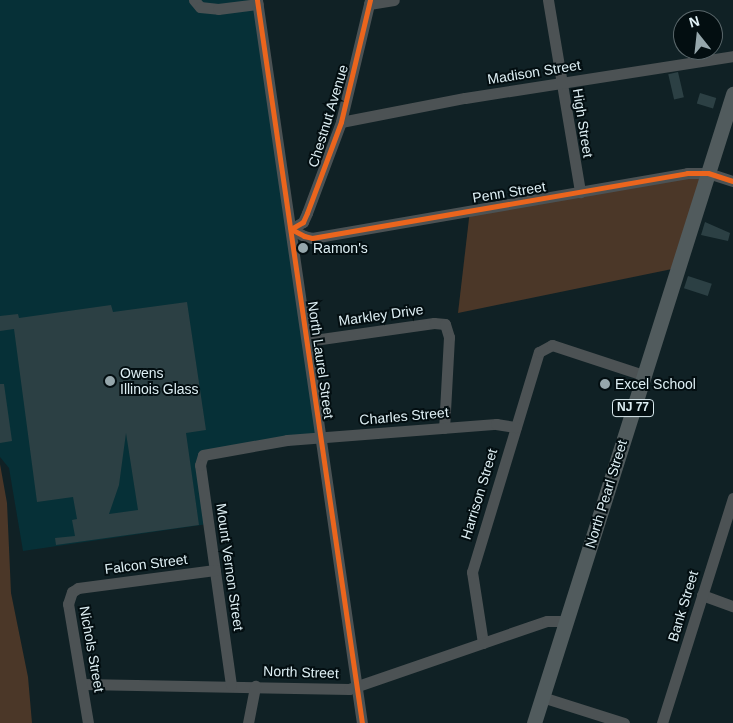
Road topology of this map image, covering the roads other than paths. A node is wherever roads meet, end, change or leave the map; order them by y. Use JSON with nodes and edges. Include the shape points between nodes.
{"nodes":[{"id":1,"x":194,"y":0,"type":"edge"},
{"id":2,"x":394,"y":0,"type":"edge"},
{"id":3,"x":548,"y":0,"type":"edge"},
{"id":4,"x":258,"y":2,"type":"edge"},
{"id":5,"x":369,"y":2,"type":"edge"},
{"id":6,"x":733,"y":56,"type":"edge"},
{"id":7,"x":562,"y":82,"type":"junction"},
{"id":8,"x":733,"y":94,"type":"edge"},
{"id":9,"x":341,"y":122,"type":"junction"},
{"id":10,"x":708,"y":173,"type":"junction"},
{"id":11,"x":733,"y":181,"type":"edge"},
{"id":12,"x":580,"y":192,"type":"junction"},
{"id":13,"x":291,"y":229,"type":"junction"},
{"id":14,"x":307,"y":341,"type":"junction"},
{"id":15,"x":643,"y":375,"type":"junction"},
{"id":16,"x":516,"y":427,"type":"junction"},
{"id":17,"x":444,"y":428,"type":"junction"},
{"id":18,"x":320,"y":438,"type":"junction"},
{"id":19,"x":205,"y":454,"type":"joint"},
{"id":20,"x":733,"y":498,"type":"edge"},
{"id":21,"x":215,"y":570,"type":"junction"},
{"id":22,"x":82,"y":587,"type":"joint"},
{"id":23,"x":702,"y":595,"type":"junction"},
{"id":24,"x":733,"y":606,"type":"edge"},
{"id":25,"x":566,"y":621,"type":"junction"},
{"id":26,"x":483,"y":644,"type":"junction"},
{"id":27,"x":83,"y":684,"type":"junction"},
{"id":28,"x":231,"y":685,"type":"junction"},
{"id":29,"x":357,"y":685,"type":"junction"},
{"id":30,"x":255,"y":686,"type":"junction"},
{"id":31,"x":542,"y":697,"type":"junction"},
{"id":32,"x":88,"y":723,"type":"edge"},
{"id":33,"x":248,"y":723,"type":"edge"},
{"id":34,"x":362,"y":723,"type":"edge"},
{"id":35,"x":534,"y":723,"type":"edge"},
{"id":36,"x":624,"y":723,"type":"edge"},
{"id":37,"x":662,"y":723,"type":"edge"}],
"edges":[{"from":1,"to":4,"type":"street","via":[[200,7],[218,9]]},
{"from":2,"to":5,"type":"street"},
{"from":3,"to":7,"type":"street","name":"High Street"},
{"from":4,"to":13,"type":"street","name":"North Laurel Street"},
{"from":5,"to":9,"type":"street","name":"Chestnut Avenue"},
{"from":6,"to":7,"type":"street","name":"Madison Street"},
{"from":7,"to":9,"type":"street","name":"Madison Street"},
{"from":7,"to":12,"type":"street","name":"High Street"},
{"from":8,"to":10,"type":"main road","name":"North Pearl Street","number":"NJ 77"},
{"from":9,"to":13,"type":"street","name":"Chestnut Avenue","via":[[303,222]]},
{"from":10,"to":11,"type":"street","name":"Penn Street"},
{"from":10,"to":12,"type":"street","name":"Penn Street","via":[[687,173]]},
{"from":10,"to":15,"type":"main road","name":"North Pearl Street","number":"NJ 77"},
{"from":12,"to":13,"type":"street","name":"Penn Street","via":[[312,238]]},
{"from":13,"to":14,"type":"street","name":"North Laurel Street"},
{"from":14,"to":17,"type":"street","name":"Markley Drive","via":[[444,324],[449,337]]},
{"from":14,"to":18,"type":"street","name":"North Laurel Street"},
{"from":15,"to":16,"type":"street","name":"Harrison Street","via":[[552,344],[542,347]]},
{"from":15,"to":25,"type":"main road","name":"North Pearl Street","number":"NJ 77"},
{"from":16,"to":17,"type":"street","name":"Charles Street","via":[[496,424]]},
{"from":16,"to":26,"type":"street","name":"Harrison Street","via":[[472,572]]},
{"from":17,"to":18,"type":"street","name":"Charles Street"},
{"from":18,"to":19,"type":"street","name":"Charles Street"},
{"from":18,"to":29,"type":"street","name":"North Laurel Street"},
{"from":19,"to":21,"type":"street","name":"Mount Vernon Street","via":[[200,465]]},
{"from":20,"to":23,"type":"street","name":"Bank Street"},
{"from":21,"to":22,"type":"street","name":"Falcon Street"},
{"from":21,"to":28,"type":"street","name":"Mount Vernon Street"},
{"from":22,"to":27,"type":"street","name":"Nichols Street","via":[[72,592],[68,604]]},
{"from":23,"to":24,"type":"street"},
{"from":23,"to":37,"type":"street","name":"Bank Street"},
{"from":25,"to":26,"type":"street","name":"North Street","via":[[547,621]]},
{"from":25,"to":31,"type":"main road","name":"North Pearl Street","number":"NJ 77"},
{"from":26,"to":29,"type":"street","name":"North Street"},
{"from":27,"to":28,"type":"street","name":"North Street"},
{"from":27,"to":32,"type":"street","name":"Nichols Street"},
{"from":28,"to":30,"type":"street","name":"North Street"},
{"from":29,"to":30,"type":"street","name":"North Street","via":[[328,690]]},
{"from":29,"to":34,"type":"street","name":"North Laurel Street"},
{"from":30,"to":33,"type":"street"},
{"from":31,"to":35,"type":"main road","name":"North Pearl Street","number":"NJ 77"},
{"from":31,"to":36,"type":"street"}]}
